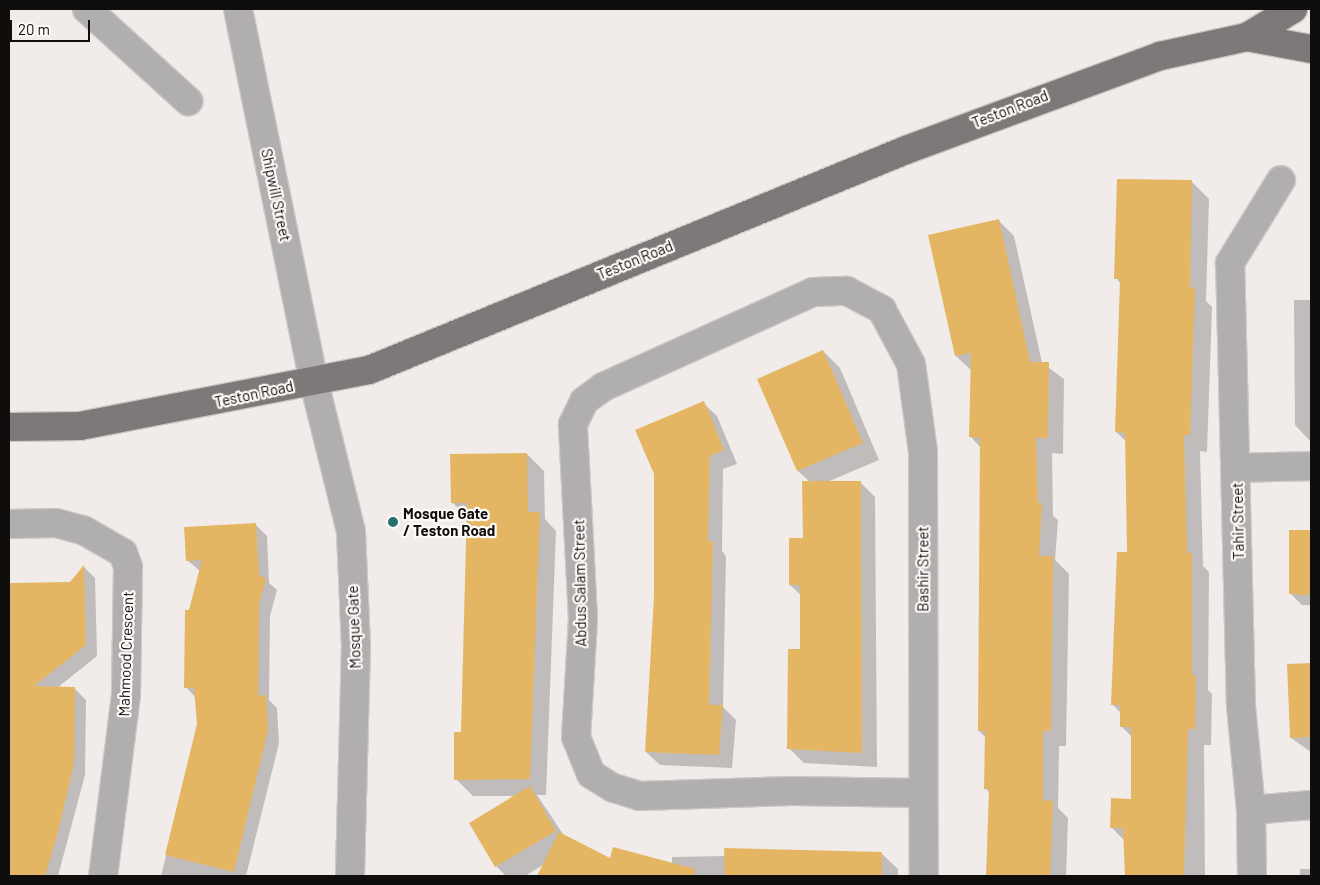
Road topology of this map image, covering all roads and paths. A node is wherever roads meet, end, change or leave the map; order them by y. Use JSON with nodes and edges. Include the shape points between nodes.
{"nodes":[{"id":1,"x":87,"y":9,"type":"edge"},
{"id":2,"x":238,"y":9,"type":"edge"},
{"id":3,"x":1294,"y":9,"type":"edge"},
{"id":4,"x":1247,"y":37,"type":"junction"},
{"id":5,"x":1311,"y":49,"type":"edge"},
{"id":6,"x":188,"y":101,"type":"dead end"},
{"id":7,"x":1281,"y":180,"type":"dead end"},
{"id":8,"x":846,"y":292,"type":"joint"},
{"id":9,"x":314,"y":382,"type":"junction"},
{"id":10,"x":9,"y":427,"type":"edge"},
{"id":11,"x":1311,"y":466,"type":"edge"},
{"id":12,"x":1237,"y":468,"type":"junction"},
{"id":13,"x":9,"y":524,"type":"edge"},
{"id":14,"x":923,"y":793,"type":"junction"},
{"id":15,"x":1311,"y":805,"type":"edge"},
{"id":16,"x":1251,"y":810,"type":"junction"},
{"id":17,"x":103,"y":876,"type":"edge"},
{"id":18,"x":350,"y":876,"type":"edge"},
{"id":19,"x":924,"y":876,"type":"edge"},
{"id":20,"x":1252,"y":876,"type":"edge"}],
"edges":[{"from":1,"to":6,"type":"street"},
{"from":2,"to":9,"type":"street","name":"Shipwill Street"},
{"from":3,"to":4,"type":"main road","name":"Teston Road"},
{"from":4,"to":5,"type":"main road","name":"Teston Road"},
{"from":4,"to":9,"type":"main road","name":"Teston Road","via":[[1160,56],[1079,82],[369,370]]},
{"from":7,"to":12,"type":"street","name":"Tahir Street","via":[[1230,263]]},
{"from":8,"to":14,"type":"street","name":"Bashir Street","via":[[882,310],[912,374],[923,452]]},
{"from":8,"to":14,"type":"street","name":"Abdus Salam Street","via":[[812,292],[603,387],[584,401],[573,424],[584,618],[576,737],[591,774],[613,788],[640,796],[791,790]]},
{"from":9,"to":10,"type":"main road","name":"Teston Road","via":[[80,426]]},
{"from":9,"to":18,"type":"street","name":"Mosque Gate","via":[[351,532],[356,645]]},
{"from":11,"to":12,"type":"street"},
{"from":12,"to":16,"type":"street","name":"Tahir Street","via":[[1241,708]]},
{"from":13,"to":17,"type":"street","name":"Mahmood Crescent","via":[[56,523],[83,530],[123,553],[128,567],[126,695]]},
{"from":14,"to":19,"type":"street","name":"Bashir Street"},
{"from":15,"to":16,"type":"street"},
{"from":16,"to":20,"type":"street","name":"Tahir Street"}]}
